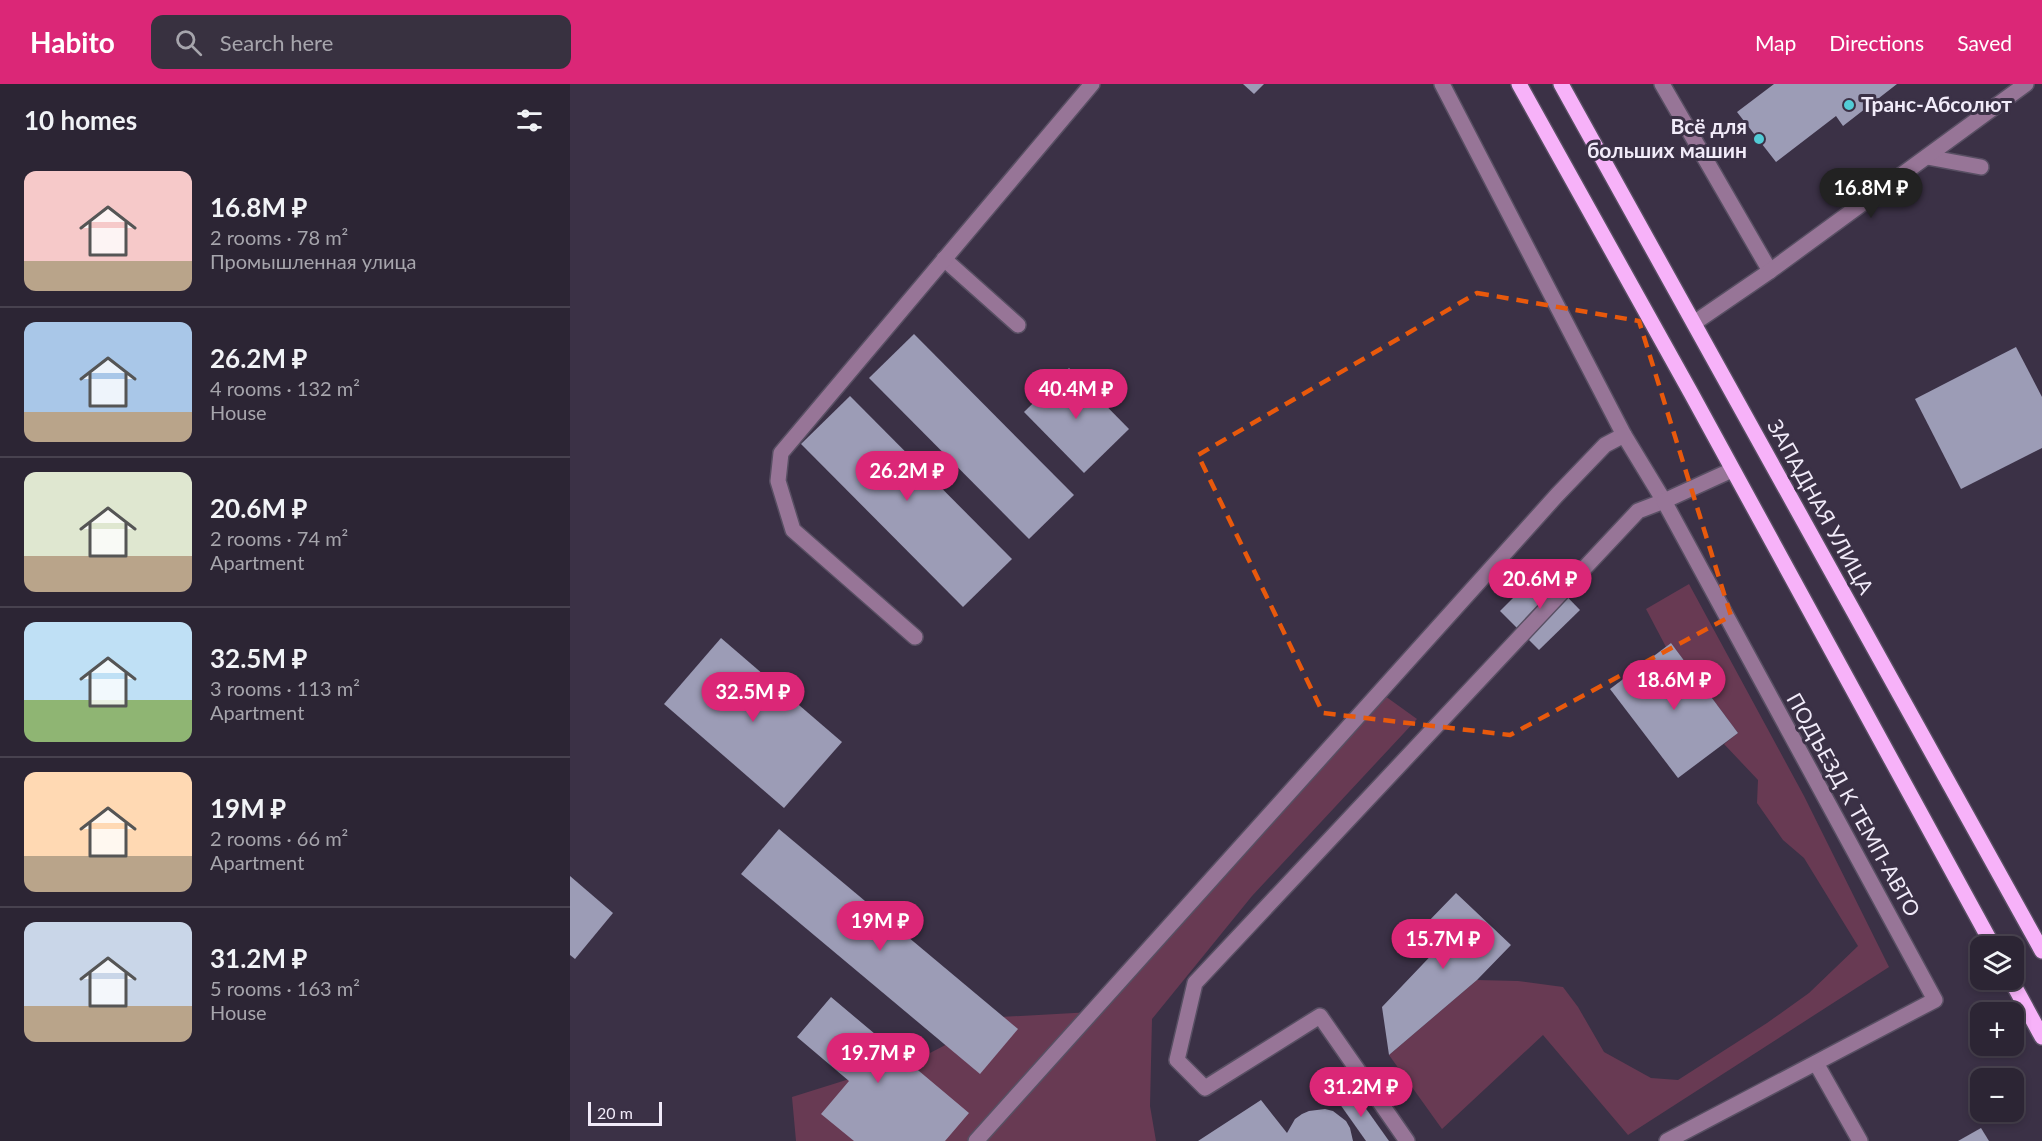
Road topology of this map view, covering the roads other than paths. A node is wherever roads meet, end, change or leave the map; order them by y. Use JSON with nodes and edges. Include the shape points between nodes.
{"nodes":[{"id":1,"x":1092,"y":84,"type":"edge"},
{"id":2,"x":1442,"y":84,"type":"edge"},
{"id":3,"x":1519,"y":84,"type":"edge"},
{"id":4,"x":1561,"y":84,"type":"edge"},
{"id":5,"x":1662,"y":84,"type":"edge"},
{"id":6,"x":2026,"y":84,"type":"edge"},
{"id":7,"x":1927,"y":157,"type":"junction"},
{"id":8,"x":1982,"y":167,"type":"dead end"},
{"id":9,"x":944,"y":259,"type":"junction"},
{"id":10,"x":1770,"y":272,"type":"junction"},
{"id":11,"x":1694,"y":323,"type":"junction"},
{"id":12,"x":1018,"y":325,"type":"dead end"},
{"id":13,"x":1624,"y":435,"type":"junction"},
{"id":14,"x":1732,"y":470,"type":"junction"},
{"id":15,"x":1664,"y":501,"type":"junction"},
{"id":16,"x":915,"y":637,"type":"dead end"},
{"id":17,"x":1988,"y":936,"type":"edge"},
{"id":18,"x":2042,"y":951,"type":"edge"},
{"id":19,"x":2016,"y":990,"type":"edge"},
{"id":20,"x":2042,"y":1037,"type":"edge"},
{"id":21,"x":1816,"y":1063,"type":"junction"},
{"id":22,"x":976,"y":1141,"type":"edge"},
{"id":23,"x":1407,"y":1141,"type":"edge"},
{"id":24,"x":1667,"y":1141,"type":"edge"},
{"id":25,"x":1860,"y":1141,"type":"edge"}],
"edges":[{"from":1,"to":9,"type":"street"},
{"from":2,"to":13,"type":"street"},
{"from":3,"to":14,"type":"main road"},
{"from":4,"to":11,"type":"main road","name":"ЗАПАДНАЯ УЛИЦА"},
{"from":5,"to":10,"type":"street"},
{"from":6,"to":7,"type":"street"},
{"from":7,"to":8,"type":"street"},
{"from":7,"to":10,"type":"street"},
{"from":9,"to":12,"type":"street"},
{"from":9,"to":16,"type":"street","via":[[781,453],[778,481],[793,530]]},
{"from":10,"to":11,"type":"street"},
{"from":11,"to":18,"type":"main road","name":"ЗАПАДНАЯ УЛИЦА"},
{"from":13,"to":15,"type":"street"},
{"from":13,"to":22,"type":"street","via":[[1605,445],[1557,495]]},
{"from":14,"to":15,"type":"street"},
{"from":14,"to":17,"type":"main road"},
{"from":15,"to":21,"type":"street","name":"ПОДЪЕЗД К ТЕМП-АВТО","via":[[1935,1000]]},
{"from":15,"to":23,"type":"street","via":[[1638,511],[1195,983],[1177,1060],[1205,1089],[1320,1016]]},
{"from":19,"to":20,"type":"main road"},
{"from":21,"to":24,"type":"street","name":"ПОДЪЕЗД К ТЕМП-АВТО"},
{"from":21,"to":25,"type":"street"}]}
